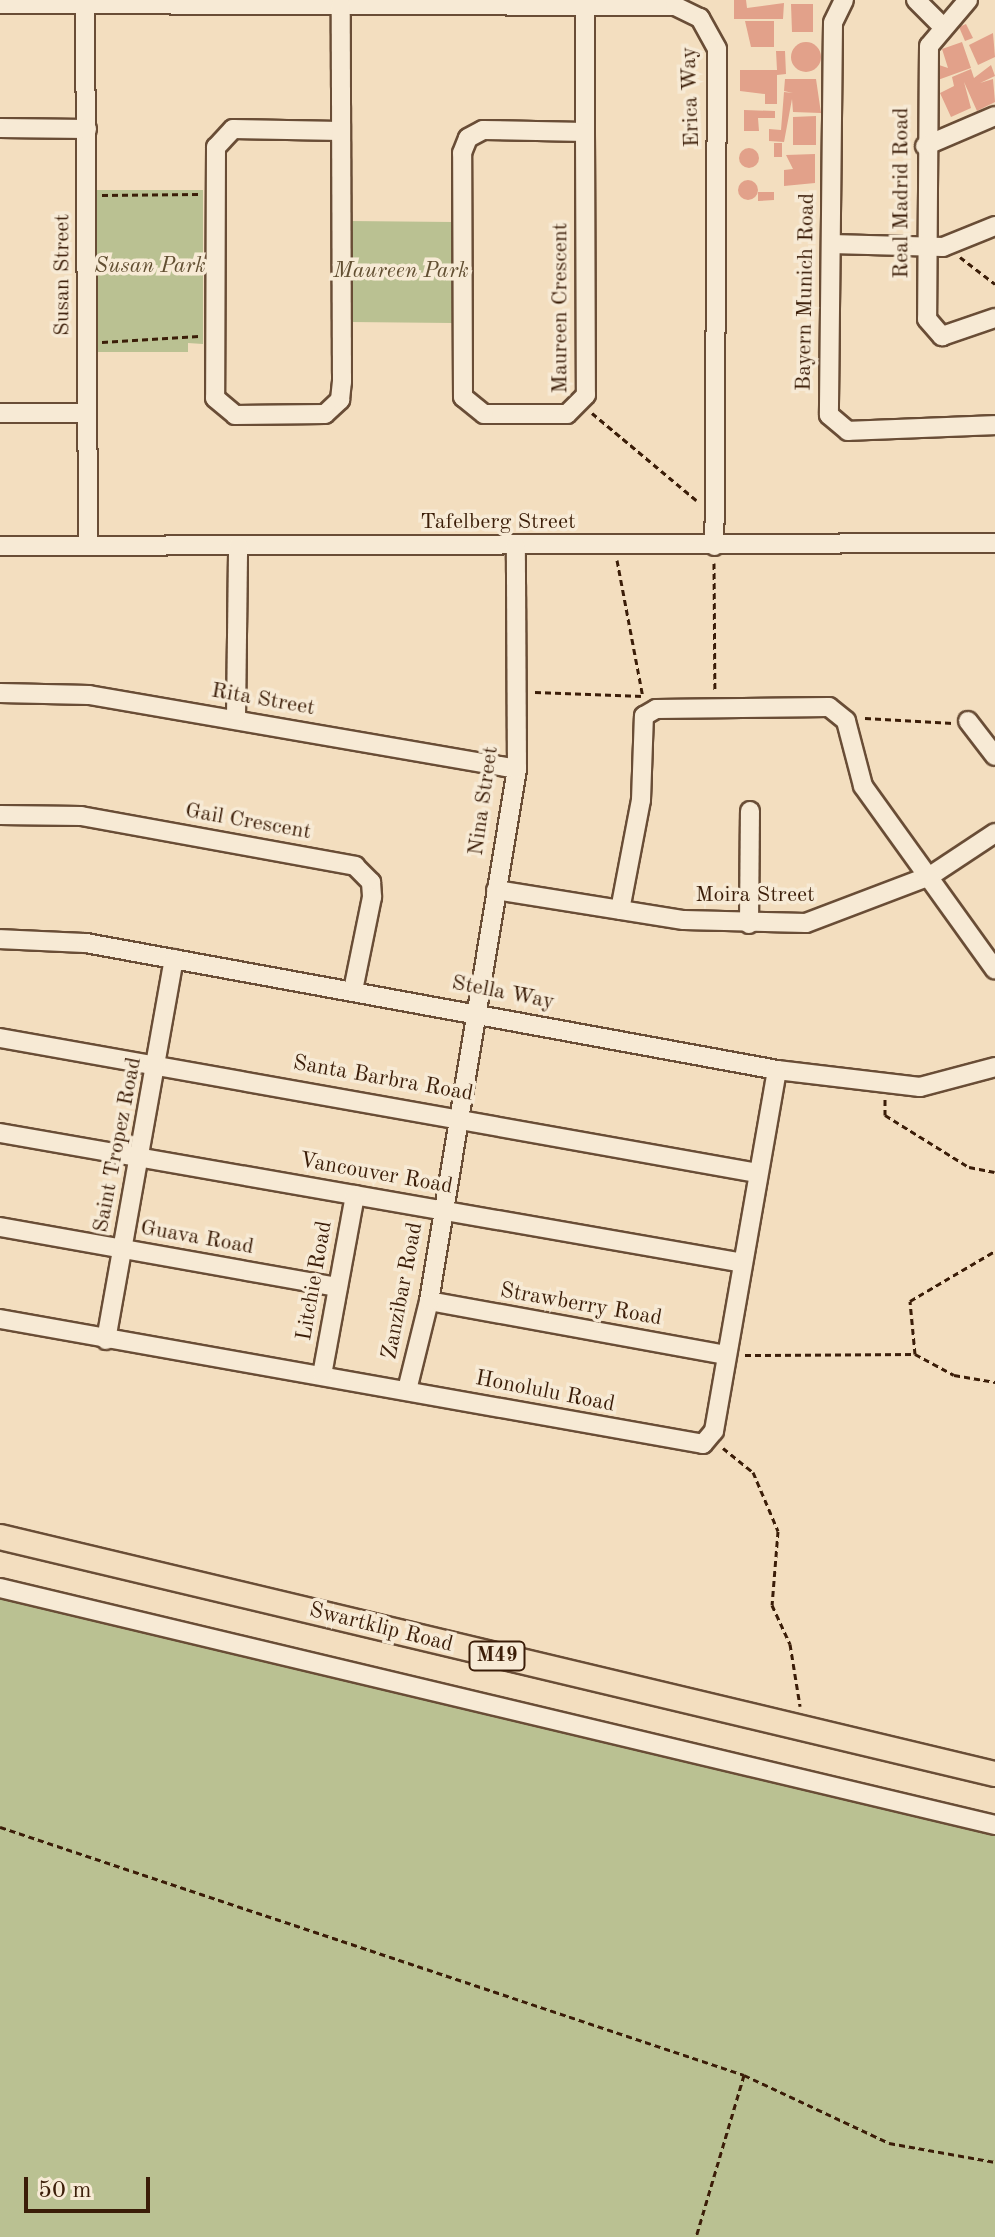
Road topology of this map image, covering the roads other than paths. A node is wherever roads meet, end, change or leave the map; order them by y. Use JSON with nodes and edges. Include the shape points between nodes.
{"nodes":[{"id":1,"x":844,"y":0,"type":"edge"},
{"id":2,"x":916,"y":0,"type":"edge"},
{"id":3,"x":968,"y":0,"type":"edge"},
{"id":4,"x":85,"y":2,"type":"edge"},
{"id":5,"x":218,"y":3,"type":"edge"},
{"id":6,"x":585,"y":3,"type":"edge"},
{"id":7,"x":0,"y":4,"type":"edge"},
{"id":8,"x":341,"y":6,"type":"junction"},
{"id":9,"x":942,"y":26,"type":"junction"},
{"id":10,"x":995,"y":116,"type":"edge"},
{"id":11,"x":0,"y":128,"type":"edge"},
{"id":12,"x":87,"y":129,"type":"junction"},
{"id":13,"x":341,"y":131,"type":"junction"},
{"id":14,"x":585,"y":132,"type":"junction"},
{"id":15,"x":925,"y":146,"type":"junction"},
{"id":16,"x":995,"y":226,"type":"edge"},
{"id":17,"x":831,"y":244,"type":"junction"},
{"id":18,"x":926,"y":246,"type":"junction"},
{"id":19,"x":995,"y":318,"type":"edge"},
{"id":20,"x":0,"y":413,"type":"edge"},
{"id":21,"x":86,"y":413,"type":"junction"},
{"id":22,"x":995,"y":425,"type":"edge"},
{"id":23,"x":995,"y":543,"type":"edge"},
{"id":24,"x":88,"y":545,"type":"junction"},
{"id":25,"x":0,"y":546,"type":"edge"},
{"id":26,"x":238,"y":546,"type":"junction"},
{"id":27,"x":516,"y":547,"type":"junction"},
{"id":28,"x":714,"y":553,"type":"junction"},
{"id":29,"x":0,"y":693,"type":"edge"},
{"id":30,"x":236,"y":718,"type":"junction"},
{"id":31,"x":968,"y":721,"type":"road end"},
{"id":32,"x":995,"y":756,"type":"edge"},
{"id":33,"x":517,"y":769,"type":"junction"},
{"id":34,"x":750,"y":811,"type":"dead end"},
{"id":35,"x":0,"y":815,"type":"edge"},
{"id":36,"x":995,"y":833,"type":"edge"},
{"id":37,"x":930,"y":876,"type":"junction"},
{"id":38,"x":496,"y":890,"type":"junction"},
{"id":39,"x":620,"y":910,"type":"junction"},
{"id":40,"x":749,"y":924,"type":"junction"},
{"id":41,"x":0,"y":939,"type":"edge"},
{"id":42,"x":174,"y":959,"type":"junction"},
{"id":43,"x":995,"y":970,"type":"edge"},
{"id":44,"x":353,"y":990,"type":"junction"},
{"id":45,"x":476,"y":1012,"type":"junction"},
{"id":46,"x":0,"y":1038,"type":"edge"},
{"id":47,"x":158,"y":1065,"type":"junction"},
{"id":48,"x":995,"y":1067,"type":"edge"},
{"id":49,"x":777,"y":1070,"type":"junction"},
{"id":50,"x":459,"y":1116,"type":"junction"},
{"id":51,"x":0,"y":1133,"type":"edge"},
{"id":52,"x":140,"y":1157,"type":"junction"},
{"id":53,"x":757,"y":1173,"type":"junction"},
{"id":54,"x":355,"y":1195,"type":"junction"},
{"id":55,"x":444,"y":1211,"type":"junction"},
{"id":56,"x":0,"y":1227,"type":"edge"},
{"id":57,"x":123,"y":1249,"type":"junction"},
{"id":58,"x":743,"y":1263,"type":"junction"},
{"id":59,"x":338,"y":1287,"type":"junction"},
{"id":60,"x":429,"y":1301,"type":"junction"},
{"id":61,"x":0,"y":1319,"type":"edge"},
{"id":62,"x":106,"y":1340,"type":"junction"},
{"id":63,"x":725,"y":1355,"type":"junction"},
{"id":64,"x":322,"y":1375,"type":"junction"},
{"id":65,"x":407,"y":1390,"type":"junction"},
{"id":66,"x":0,"y":1537,"type":"edge"},
{"id":67,"x":0,"y":1588,"type":"edge"},
{"id":68,"x":995,"y":1774,"type":"edge"},
{"id":69,"x":995,"y":1825,"type":"edge"}],
"edges":[{"from":1,"to":17,"type":"street","name":"Bayern Munich Road","via":[[833,23]]},
{"from":2,"to":9,"type":"street"},
{"from":3,"to":9,"type":"street"},
{"from":4,"to":5,"type":"street","name":"Erica Way"},
{"from":4,"to":7,"type":"street","name":"Erica Way"},
{"from":4,"to":12,"type":"street","name":"Susan Street"},
{"from":5,"to":8,"type":"street","name":"Erica Way"},
{"from":6,"to":8,"type":"street","name":"Erica Way"},
{"from":6,"to":14,"type":"street","name":"Maureen Crescent"},
{"from":6,"to":28,"type":"street","name":"Erica Way","via":[[684,9],[707,25],[717,49]]},
{"from":8,"to":13,"type":"street"},
{"from":9,"to":15,"type":"street","name":"Real Madrid Road","via":[[929,46]]},
{"from":10,"to":15,"type":"street"},
{"from":11,"to":12,"type":"street"},
{"from":12,"to":21,"type":"street","name":"Susan Street"},
{"from":13,"to":13,"type":"street","via":[[340,400],[325,414],[235,415],[222,408],[214,334],[214,194],[221,134]]},
{"from":14,"to":14,"type":"street","name":"Maureen Crescent","via":[[483,130],[468,138],[462,153],[463,397],[469,409],[567,414],[585,404]]},
{"from":15,"to":18,"type":"street","name":"Real Madrid Road"},
{"from":16,"to":18,"type":"street","via":[[948,246]]},
{"from":17,"to":18,"type":"street"},
{"from":17,"to":22,"type":"street","name":"Bayern Munich Road","via":[[829,415],[835,426]]},
{"from":18,"to":19,"type":"street","name":"Real Madrid Road","via":[[932,330],[947,336]]},
{"from":20,"to":21,"type":"street"},
{"from":21,"to":24,"type":"street","name":"Susan Street"},
{"from":23,"to":28,"type":"street","name":"Tafelberg Street"},
{"from":24,"to":25,"type":"street","name":"Tafelberg Street"},
{"from":24,"to":26,"type":"street","name":"Tafelberg Street"},
{"from":26,"to":27,"type":"street","name":"Tafelberg Street"},
{"from":26,"to":30,"type":"street"},
{"from":27,"to":28,"type":"street","name":"Tafelberg Street"},
{"from":27,"to":33,"type":"street","name":"Nina Street"},
{"from":29,"to":30,"type":"street","name":"Rita Street","via":[[89,695]]},
{"from":30,"to":33,"type":"street","name":"Rita Street"},
{"from":31,"to":32,"type":"street"},
{"from":33,"to":38,"type":"street","name":"Nina Street"},
{"from":34,"to":40,"type":"street"},
{"from":35,"to":44,"type":"street","name":"Gail Crescent","via":[[81,816],[355,866],[371,882],[372,897]]},
{"from":36,"to":37,"type":"street","name":"Moira Street"},
{"from":37,"to":39,"type":"street","via":[[863,786],[846,721],[829,707],[656,709],[644,716],[641,800]]},
{"from":37,"to":40,"type":"street","name":"Moira Street","via":[[826,920]]},
{"from":37,"to":43,"type":"street"},
{"from":38,"to":39,"type":"street","name":"Moira Street"},
{"from":38,"to":45,"type":"street","name":"Nina Street"},
{"from":39,"to":40,"type":"street","name":"Moira Street"},
{"from":41,"to":42,"type":"street","name":"Stella Way"},
{"from":42,"to":44,"type":"street","name":"Stella Way"},
{"from":42,"to":47,"type":"street","name":"Saint Tropez Road"},
{"from":44,"to":45,"type":"street","name":"Stella Way"},
{"from":45,"to":49,"type":"street","name":"Stella Way"},
{"from":45,"to":50,"type":"street","name":"Zanzibar Road"},
{"from":46,"to":47,"type":"street","name":"Santa Barbra Road"},
{"from":47,"to":50,"type":"street","name":"Santa Barbra Road"},
{"from":47,"to":52,"type":"street","name":"Saint Tropez Road"},
{"from":48,"to":49,"type":"street","name":"Stella Way","via":[[944,1086]]},
{"from":49,"to":53,"type":"street"},
{"from":50,"to":53,"type":"street","name":"Santa Barbra Road"},
{"from":50,"to":55,"type":"street","name":"Zanzibar Road"},
{"from":51,"to":52,"type":"street","name":"Vancouver Road"},
{"from":52,"to":54,"type":"street","name":"Vancouver Road"},
{"from":52,"to":57,"type":"street","name":"Saint Tropez Road"},
{"from":53,"to":58,"type":"street"},
{"from":54,"to":55,"type":"street","name":"Vancouver Road"},
{"from":54,"to":59,"type":"street","name":"Litchie Road"},
{"from":55,"to":58,"type":"street","name":"Vancouver Road"},
{"from":55,"to":60,"type":"street","name":"Zanzibar Road"},
{"from":56,"to":57,"type":"street","name":"Guava Road"},
{"from":57,"to":59,"type":"street","name":"Guava Road"},
{"from":57,"to":62,"type":"street","name":"Saint Tropez Road"},
{"from":58,"to":63,"type":"street"},
{"from":59,"to":64,"type":"street","name":"Litchie Road"},
{"from":60,"to":63,"type":"street","name":"Strawberry Road"},
{"from":60,"to":65,"type":"street","name":"Zanzibar Road"},
{"from":61,"to":62,"type":"street","name":"Honolulu Road"},
{"from":62,"to":64,"type":"street","name":"Honolulu Road"},
{"from":63,"to":65,"type":"street","name":"Honolulu Road","via":[[710,1439],[700,1445]]},
{"from":64,"to":65,"type":"street","name":"Honolulu Road"},
{"from":66,"to":68,"type":"main road","name":"Swartklip Road","number":"M49"},
{"from":67,"to":69,"type":"street"}]}
